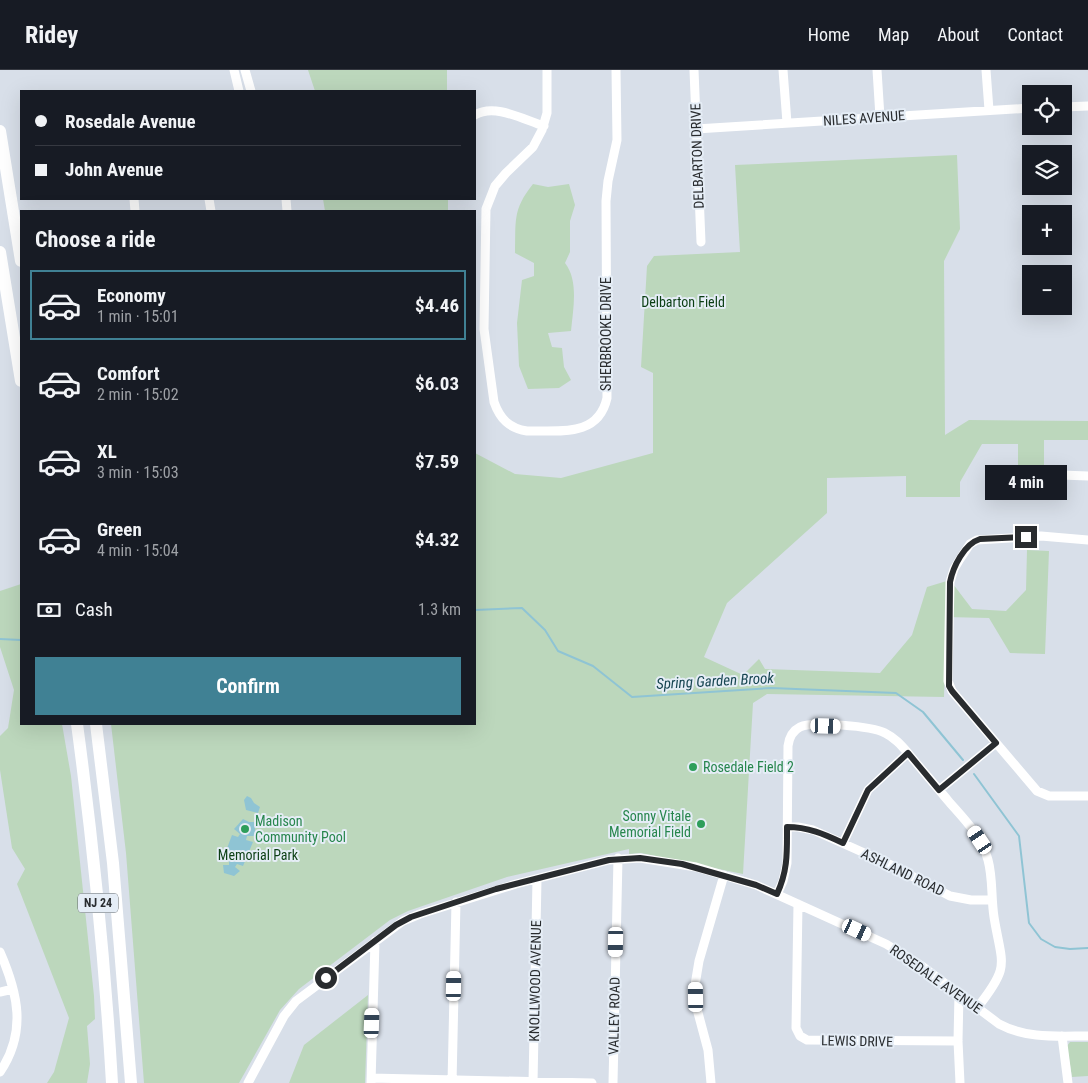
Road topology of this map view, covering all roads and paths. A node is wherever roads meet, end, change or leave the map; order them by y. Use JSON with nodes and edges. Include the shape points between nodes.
{"nodes":[{"id":1,"x":234,"y":70,"type":"edge"},
{"id":2,"x":245,"y":70,"type":"edge"},
{"id":3,"x":547,"y":70,"type":"edge"},
{"id":4,"x":616,"y":70,"type":"edge"},
{"id":5,"x":694,"y":70,"type":"edge"},
{"id":6,"x":783,"y":70,"type":"edge"},
{"id":7,"x":877,"y":70,"type":"edge"},
{"id":8,"x":986,"y":70,"type":"edge"},
{"id":9,"x":239,"y":90,"type":"edge"},
{"id":10,"x":251,"y":90,"type":"edge"},
{"id":11,"x":1088,"y":106,"type":"edge"},
{"id":12,"x":1072,"y":107,"type":"edge"},
{"id":13,"x":1022,"y":108,"type":"edge"},
{"id":14,"x":989,"y":110,"type":"junction"},
{"id":15,"x":476,"y":115,"type":"edge"},
{"id":16,"x":880,"y":117,"type":"junction"},
{"id":17,"x":786,"y":123,"type":"junction"},
{"id":18,"x":544,"y":126,"type":"junction"},
{"id":19,"x":696,"y":129,"type":"junction"},
{"id":20,"x":0,"y":131,"type":"edge"},
{"id":21,"x":701,"y":242,"type":"dead end"},
{"id":22,"x":0,"y":252,"type":"edge"},
{"id":23,"x":20,"y":255,"type":"edge"},
{"id":24,"x":20,"y":375,"type":"edge"},
{"id":25,"x":1034,"y":474,"type":"dead end"},
{"id":26,"x":1088,"y":476,"type":"edge"},
{"id":27,"x":1088,"y":540,"type":"edge"},
{"id":28,"x":76,"y":725,"type":"edge"},
{"id":29,"x":96,"y":725,"type":"edge"},
{"id":30,"x":996,"y":743,"type":"junction"},
{"id":31,"x":908,"y":753,"type":"junction"},
{"id":32,"x":939,"y":790,"type":"junction"},
{"id":33,"x":1088,"y":796,"type":"edge"},
{"id":34,"x":787,"y":827,"type":"junction"},
{"id":35,"x":843,"y":843,"type":"junction"},
{"id":36,"x":618,"y":858,"type":"junction"},
{"id":37,"x":724,"y":875,"type":"junction"},
{"id":38,"x":537,"y":878,"type":"junction"},
{"id":39,"x":777,"y":894,"type":"junction"},
{"id":40,"x":992,"y":900,"type":"junction"},
{"id":41,"x":456,"y":902,"type":"junction"},
{"id":42,"x":798,"y":904,"type":"junction"},
{"id":43,"x":374,"y":941,"type":"junction"},
{"id":44,"x":0,"y":952,"type":"edge"},
{"id":45,"x":13,"y":989,"type":"junction"},
{"id":46,"x":0,"y":992,"type":"edge"},
{"id":47,"x":959,"y":994,"type":"junction"},
{"id":48,"x":978,"y":1008,"type":"junction"},
{"id":49,"x":1062,"y":1036,"type":"junction"},
{"id":50,"x":1088,"y":1036,"type":"edge"},
{"id":51,"x":958,"y":1041,"type":"junction"},
{"id":52,"x":0,"y":1072,"type":"edge"},
{"id":53,"x":371,"y":1081,"type":"edge"},
{"id":54,"x":452,"y":1082,"type":"edge"},
{"id":55,"x":532,"y":1082,"type":"edge"},
{"id":56,"x":112,"y":1083,"type":"edge"},
{"id":57,"x":131,"y":1083,"type":"edge"},
{"id":58,"x":248,"y":1083,"type":"edge"},
{"id":59,"x":592,"y":1083,"type":"edge"},
{"id":60,"x":613,"y":1083,"type":"edge"},
{"id":61,"x":711,"y":1083,"type":"edge"},
{"id":62,"x":960,"y":1083,"type":"edge"},
{"id":63,"x":1068,"y":1083,"type":"edge"}],
"edges":[{"from":1,"to":9,"type":"street"},
{"from":2,"to":10,"type":"street"},
{"from":3,"to":18,"type":"street"},
{"from":4,"to":18,"type":"street","name":"SHERBROOKE DRIVE","via":[[617,140],[606,201],[607,398],[598,418],[579,429],[527,431],[505,422],[494,402],[484,329],[486,215],[495,186],[533,147]]},
{"from":5,"to":19,"type":"street","name":"DELBARTON DRIVE"},
{"from":6,"to":17,"type":"street"},
{"from":7,"to":16,"type":"street"},
{"from":8,"to":14,"type":"street"},
{"from":11,"to":12,"type":"street"},
{"from":13,"to":14,"type":"street","name":"NILES AVENUE"},
{"from":14,"to":16,"type":"street","name":"NILES AVENUE"},
{"from":15,"to":18,"type":"street","via":[[499,112]]},
{"from":16,"to":17,"type":"street","name":"NILES AVENUE"},
{"from":17,"to":19,"type":"street","name":"NILES AVENUE"},
{"from":19,"to":21,"type":"street","name":"DELBARTON DRIVE"},
{"from":20,"to":23,"type":"highway"},
{"from":22,"to":24,"type":"highway"},
{"from":25,"to":26,"type":"street"},
{"from":27,"to":30,"type":"street","via":[[1041,536],[980,539],[970,544],[954,569],[950,582],[949,686]]},
{"from":28,"to":56,"type":"highway","number":"NJ 24","via":[[96,875]]},
{"from":29,"to":57,"type":"highway","number":"NJ 24","via":[[114,863]]},
{"from":30,"to":32,"type":"street"},
{"from":30,"to":33,"type":"street","via":[[1037,791],[1049,796]]},
{"from":31,"to":32,"type":"street"},
{"from":31,"to":34,"type":"street","via":[[893,738],[876,729],[807,725],[797,728],[790,736],[788,746]]},
{"from":31,"to":35,"type":"street","via":[[868,790]]},
{"from":32,"to":40,"type":"street","via":[[974,831],[985,851]]},
{"from":34,"to":35,"type":"street","name":"ASHLAND ROAD","via":[[813,830]]},
{"from":34,"to":39,"type":"street","via":[[787,863]]},
{"from":35,"to":40,"type":"street","name":"ASHLAND ROAD","via":[[950,896]]},
{"from":36,"to":37,"type":"street","name":"ROSEDALE AVENUE","via":[[682,864]]},
{"from":36,"to":38,"type":"street","name":"ROSEDALE AVENUE"},
{"from":36,"to":60,"type":"street","name":"VALLEY ROAD"},
{"from":37,"to":39,"type":"street","name":"ROSEDALE AVENUE"},
{"from":37,"to":61,"type":"street","via":[[699,960],[695,985]]},
{"from":38,"to":41,"type":"street","name":"ROSEDALE AVENUE"},
{"from":38,"to":55,"type":"street","name":"KNOLLWOOD AVENUE"},
{"from":39,"to":42,"type":"street","name":"ROSEDALE AVENUE"},
{"from":40,"to":48,"type":"street","via":[[1002,956],[1001,971],[995,986]]},
{"from":41,"to":43,"type":"street","name":"ROSEDALE AVENUE","via":[[411,917]]},
{"from":41,"to":54,"type":"street"},
{"from":42,"to":47,"type":"street","name":"ROSEDALE AVENUE","via":[[904,954]]},
{"from":42,"to":51,"type":"street","name":"LEWIS DRIVE","via":[[796,1028],[800,1036],[808,1040]]},
{"from":43,"to":53,"type":"street"},
{"from":43,"to":58,"type":"street","name":"ROSEDALE AVENUE","via":[[289,1008]]},
{"from":44,"to":45,"type":"street"},
{"from":45,"to":46,"type":"street"},
{"from":45,"to":52,"type":"street","via":[[16,1034],[12,1052]]},
{"from":47,"to":48,"type":"street","name":"ROSEDALE AVENUE"},
{"from":47,"to":51,"type":"street"},
{"from":48,"to":49,"type":"street","name":"ROSEDALE AVENUE","via":[[999,1024],[1018,1032]]},
{"from":49,"to":50,"type":"street","name":"ROSEDALE AVENUE"},
{"from":49,"to":63,"type":"street"},
{"from":51,"to":62,"type":"street"},
{"from":53,"to":54,"type":"street"},
{"from":54,"to":55,"type":"street"},
{"from":55,"to":59,"type":"street"}]}
